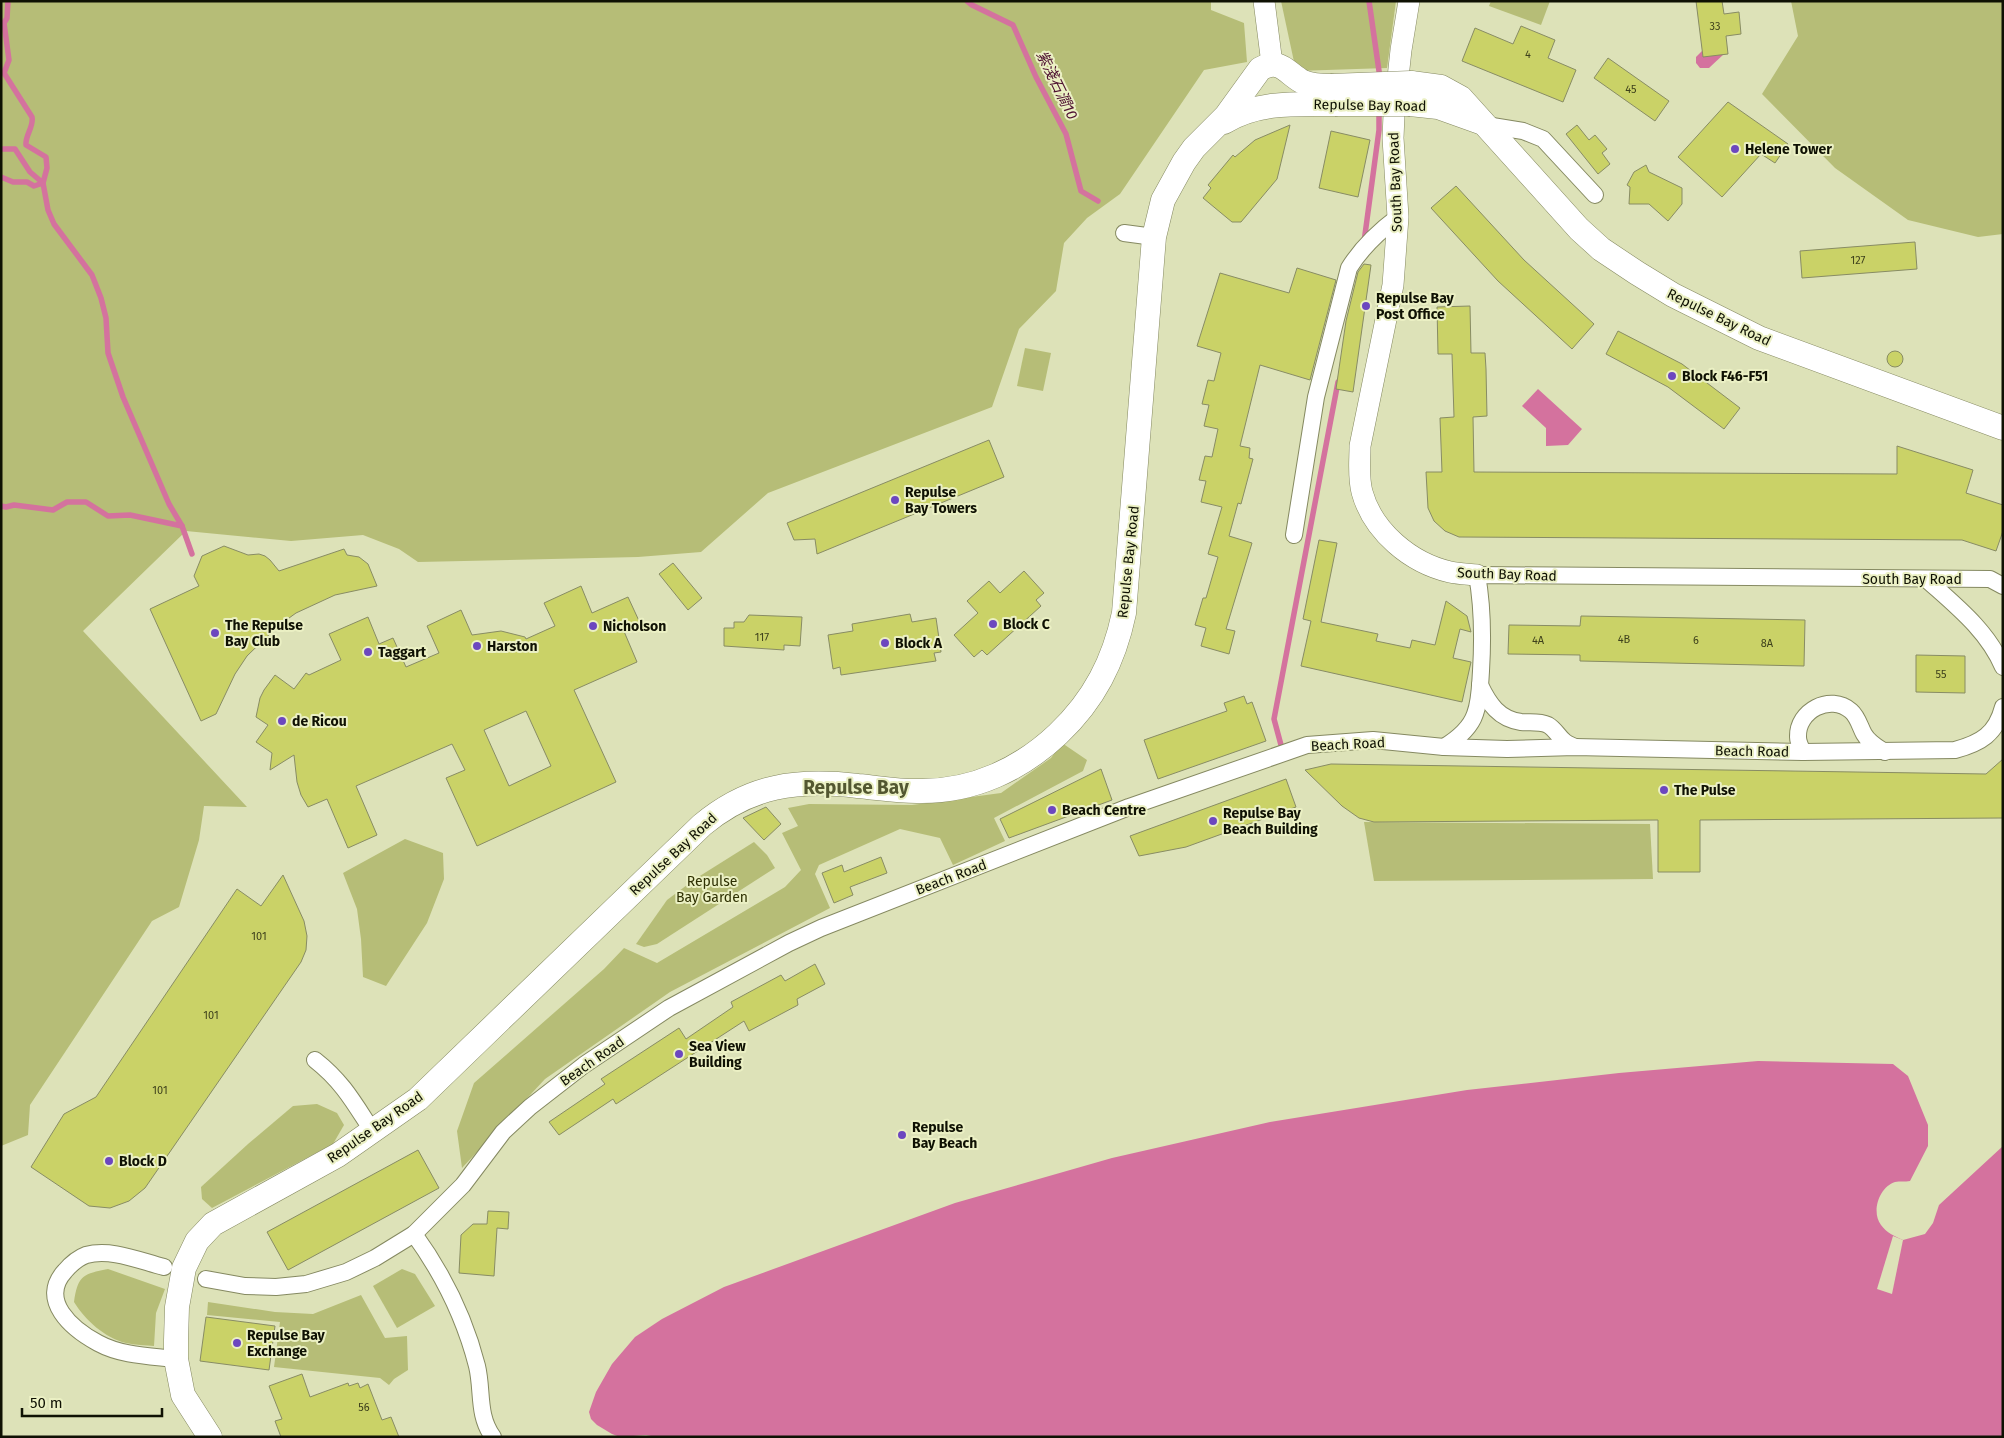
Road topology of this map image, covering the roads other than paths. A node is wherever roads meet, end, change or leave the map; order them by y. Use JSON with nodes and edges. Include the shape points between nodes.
{"nodes":[{"id":1,"x":1264,"y":1,"type":"edge"},
{"id":2,"x":1409,"y":1,"type":"edge"},
{"id":3,"x":1272,"y":70,"type":"junction"},
{"id":4,"x":1333,"y":95,"type":"junction"},
{"id":5,"x":1274,"y":105,"type":"junction"},
{"id":6,"x":1486,"y":125,"type":"junction"},
{"id":7,"x":1212,"y":130,"type":"junction"},
{"id":8,"x":1595,"y":196,"type":"dead end"},
{"id":9,"x":1391,"y":222,"type":"junction"},
{"id":10,"x":1124,"y":232,"type":"dead end"},
{"id":11,"x":1154,"y":237,"type":"junction"},
{"id":12,"x":2003,"y":428,"type":"edge"},
{"id":13,"x":1294,"y":535,"type":"dead end"},
{"id":14,"x":1477,"y":575,"type":"junction"},
{"id":15,"x":1926,"y":579,"type":"junction"},
{"id":16,"x":2003,"y":586,"type":"edge"},
{"id":17,"x":2003,"y":668,"type":"edge"},
{"id":18,"x":1480,"y":685,"type":"junction"},
{"id":19,"x":2003,"y":706,"type":"edge"},
{"id":20,"x":1444,"y":747,"type":"junction"},
{"id":21,"x":1575,"y":747,"type":"junction"},
{"id":22,"x":1803,"y":752,"type":"junction"},
{"id":23,"x":1884,"y":752,"type":"junction"},
{"id":24,"x":315,"y":1060,"type":"dead end"},
{"id":25,"x":373,"y":1132,"type":"junction"},
{"id":26,"x":414,"y":1234,"type":"junction"},
{"id":27,"x":164,"y":1267,"type":"dead end"},
{"id":28,"x":206,"y":1280,"type":"dead end"},
{"id":29,"x":176,"y":1359,"type":"junction"},
{"id":30,"x":210,"y":1437,"type":"edge"},
{"id":31,"x":493,"y":1437,"type":"edge"}],
"edges":[{"from":1,"to":3,"type":"street"},
{"from":2,"to":9,"type":"street","name":"South Bay Road","via":[[1394,115]]},
{"from":3,"to":4,"type":"main road","name":"Repulse Bay Road"},
{"from":3,"to":5,"type":"main road","via":[[1292,78],[1293,90],[1291,96]]},
{"from":3,"to":5,"type":"main road","via":[[1253,80],[1254,93],[1262,103]]},
{"from":3,"to":7,"type":"main road","name":"Repulse Bay Road","via":[[1238,100]]},
{"from":4,"to":5,"type":"main road","name":"Repulse Bay Road"},
{"from":4,"to":6,"type":"main road","name":"Repulse Bay Road","bridge":true,"via":[[1410,94],[1432,85],[1454,92]]},
{"from":5,"to":7,"type":"main road","name":"Repulse Bay Road","via":[[1242,113]]},
{"from":6,"to":8,"type":"street","via":[[1522,131],[1543,139]]},
{"from":6,"to":12,"type":"main road","name":"Repulse Bay Road","via":[[1579,230],[1612,257],[1658,286],[1759,338]]},
{"from":7,"to":11,"type":"main road","name":"Repulse Bay Road","via":[[1194,148],[1170,185],[1158,215]]},
{"from":9,"to":13,"type":"street","via":[[1359,253],[1349,268],[1316,397]]},
{"from":9,"to":14,"type":"street","name":"South Bay Road","via":[[1392,285],[1360,446],[1362,493],[1382,529],[1398,547],[1416,560],[1452,573]]},
{"from":10,"to":11,"type":"street"},
{"from":11,"to":25,"type":"main road","name":"Repulse Bay Road","via":[[1124,614],[1108,667],[1084,707],[1026,761],[973,784],[923,792],[844,784],[805,784],[755,793],[727,806],[695,832],[436,1083]]},
{"from":14,"to":15,"type":"street","name":"South Bay Road"},
{"from":14,"to":18,"type":"street","via":[[1483,621]]},
{"from":15,"to":16,"type":"street","name":"South Bay Road","via":[[1990,579]]},
{"from":15,"to":17,"type":"street","via":[[1976,625],[1995,650]]},
{"from":18,"to":20,"type":"street","via":[[1475,714],[1469,725],[1457,739]]},
{"from":18,"to":21,"type":"street","via":[[1486,699],[1505,717],[1546,725]]},
{"from":19,"to":23,"type":"street","name":"Beach Road","via":[[1995,726],[1975,744],[1955,750]]},
{"from":20,"to":21,"type":"street","name":"Beach Road"},
{"from":20,"to":26,"type":"street","name":"Beach Road","via":[[1373,740],[1306,745],[1129,807],[808,934],[669,1008],[584,1065],[503,1132],[463,1185]]},
{"from":21,"to":22,"type":"street","name":"Beach Road"},
{"from":22,"to":23,"type":"street","name":"Beach Road"},
{"from":22,"to":23,"type":"street","name":"Beach Road","via":[[1798,738],[1800,723],[1809,711],[1822,704],[1837,704],[1850,711],[1864,735]]},
{"from":24,"to":25,"type":"street","via":[[344,1087]]},
{"from":25,"to":29,"type":"main road","name":"Repulse Bay Road","via":[[314,1169],[213,1224],[197,1241],[184,1268],[180,1289]]},
{"from":26,"to":28,"type":"street","name":"Beach Road","via":[[346,1272],[306,1284],[245,1286]]},
{"from":26,"to":31,"type":"street","via":[[439,1272],[462,1322],[477,1368],[483,1419]]},
{"from":27,"to":29,"type":"street","via":[[104,1253],[85,1255],[63,1273],[54,1296],[65,1317],[98,1343],[122,1353]]},
{"from":29,"to":30,"type":"main road","name":"Repulse Bay Road","via":[[183,1395]]}]}
